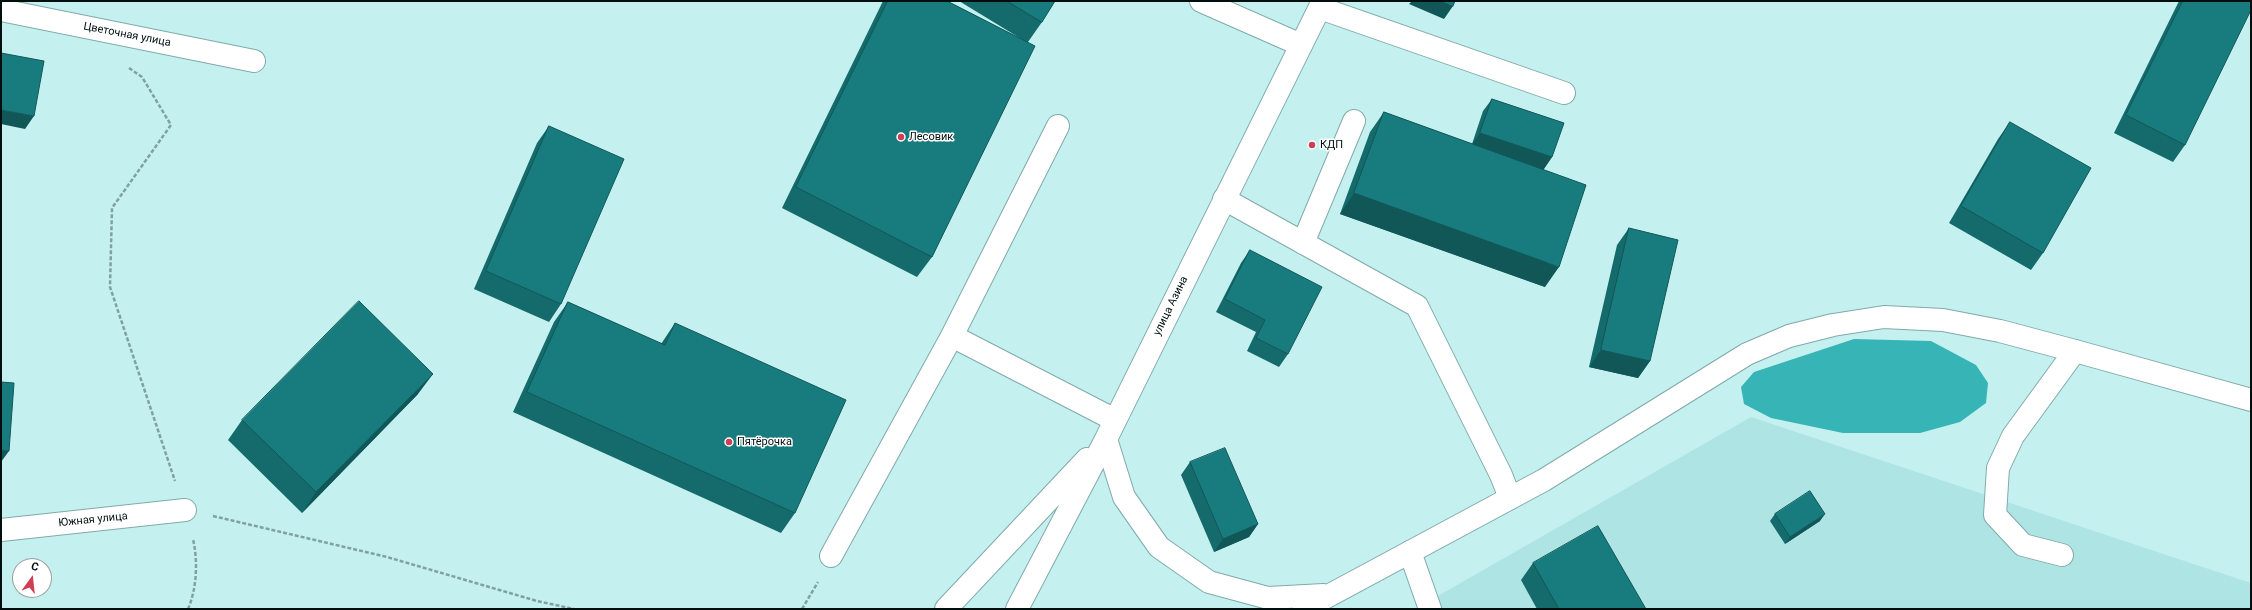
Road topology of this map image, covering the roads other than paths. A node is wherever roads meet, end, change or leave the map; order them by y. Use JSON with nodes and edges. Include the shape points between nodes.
{"nodes":[{"id":1,"x":1201,"y":1,"type":"edge"},
{"id":2,"x":1321,"y":5,"type":"edge"},
{"id":3,"x":1,"y":10,"type":"edge"},
{"id":4,"x":1301,"y":45,"type":"junction"},
{"id":5,"x":254,"y":61,"type":"dead end"},
{"id":6,"x":1564,"y":93,"type":"dead end"},
{"id":7,"x":1354,"y":121,"type":"dead end"},
{"id":8,"x":1058,"y":126,"type":"dead end"},
{"id":9,"x":1224,"y":199,"type":"junction"},
{"id":10,"x":1303,"y":243,"type":"junction"},
{"id":11,"x":952,"y":336,"type":"junction"},
{"id":12,"x":2075,"y":351,"type":"junction"},
{"id":13,"x":2251,"y":400,"type":"edge"},
{"id":14,"x":1110,"y":430,"type":"junction"},
{"id":15,"x":1510,"y":498,"type":"junction"},
{"id":16,"x":185,"y":510,"type":"road end"},
{"id":17,"x":1,"y":530,"type":"edge"},
{"id":18,"x":1410,"y":552,"type":"junction"},
{"id":19,"x":2062,"y":555,"type":"dead end"},
{"id":20,"x":831,"y":556,"type":"dead end"},
{"id":21,"x":1329,"y":595,"type":"junction"},
{"id":22,"x":946,"y":609,"type":"edge"},
{"id":23,"x":1016,"y":609,"type":"edge"},
{"id":24,"x":1304,"y":609,"type":"edge"},
{"id":25,"x":1430,"y":609,"type":"edge"}],
"edges":[{"from":1,"to":4,"type":"main road"},
{"from":2,"to":4,"type":"main road","name":"улица Азина"},
{"from":2,"to":6,"type":"main road"},
{"from":3,"to":5,"type":"main road","name":"Цветочная улица"},
{"from":4,"to":9,"type":"main road","name":"улица Азина"},
{"from":7,"to":10,"type":"main road"},
{"from":8,"to":11,"type":"main road"},
{"from":9,"to":10,"type":"main road"},
{"from":9,"to":14,"type":"main road","name":"улица Азина"},
{"from":10,"to":15,"type":"main road","via":[[1417,306]]},
{"from":11,"to":14,"type":"main road"},
{"from":11,"to":20,"type":"main road"},
{"from":12,"to":13,"type":"main road"},
{"from":12,"to":15,"type":"main road","via":[[2000,331],[1943,320],[1884,317],[1833,325],[1789,336],[1747,354],[1544,480]]},
{"from":12,"to":19,"type":"main road","via":[[2013,436],[1998,468],[1995,515],[2023,545]]},
{"from":14,"to":21,"type":"main road","via":[[1124,497],[1159,547],[1209,582],[1268,598]]},
{"from":14,"to":22,"type":"main road"},
{"from":14,"to":23,"type":"main road","name":"улица Азина"},
{"from":15,"to":18,"type":"main road"},
{"from":16,"to":17,"type":"main road","name":"Южная улица"},
{"from":18,"to":21,"type":"main road"},
{"from":18,"to":25,"type":"main road"},
{"from":21,"to":24,"type":"main road"}]}
